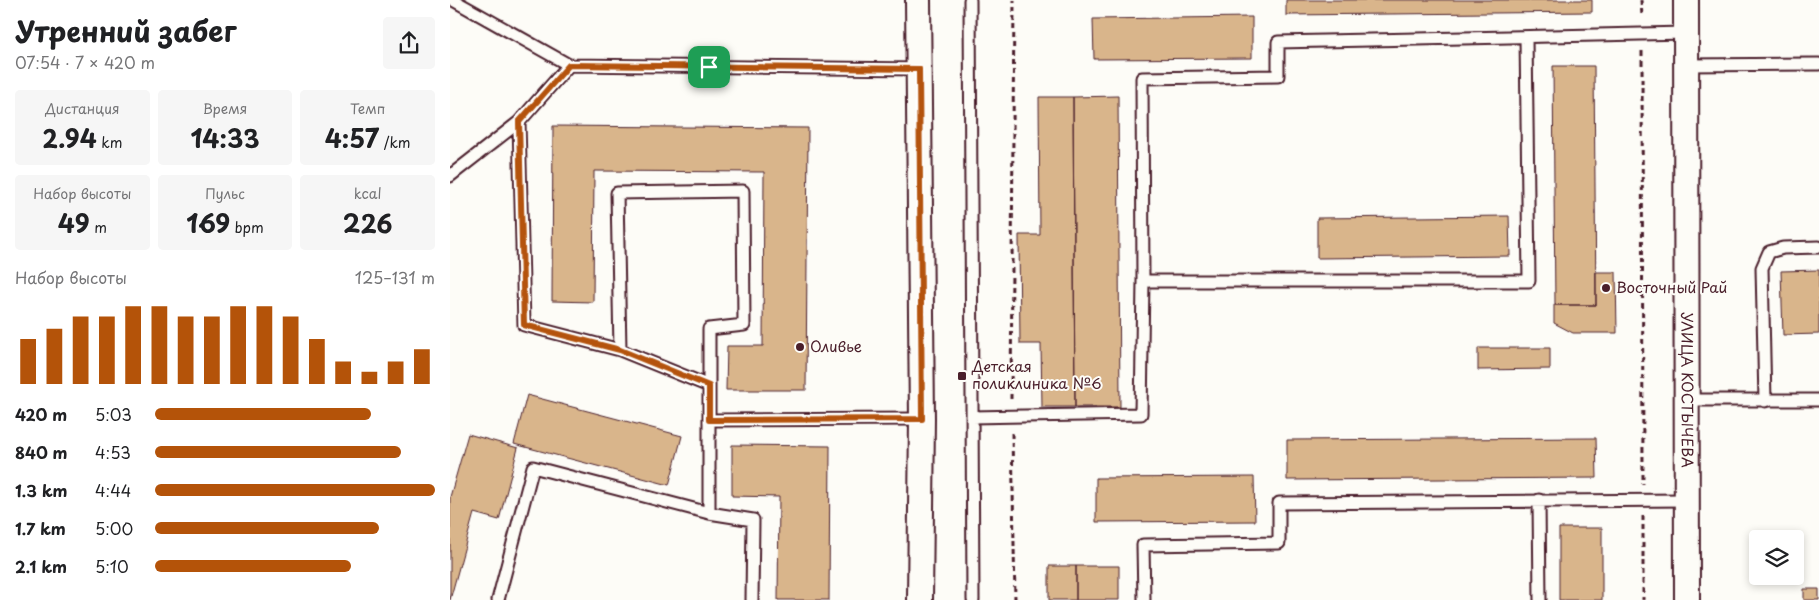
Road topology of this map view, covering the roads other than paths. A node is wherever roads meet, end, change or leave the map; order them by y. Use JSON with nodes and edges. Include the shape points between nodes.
{"nodes":[{"id":1,"x":453,"y":0,"type":"edge"},
{"id":2,"x":918,"y":0,"type":"edge"},
{"id":3,"x":970,"y":0,"type":"edge"},
{"id":4,"x":1686,"y":0,"type":"edge"},
{"id":5,"x":1685,"y":33,"type":"junction"},
{"id":6,"x":1526,"y":37,"type":"junction"},
{"id":7,"x":1819,"y":64,"type":"edge"},
{"id":8,"x":569,"y":65,"type":"junction"},
{"id":9,"x":1685,"y":65,"type":"junction"},
{"id":10,"x":919,"y":69,"type":"junction"},
{"id":11,"x":519,"y":122,"type":"junction"},
{"id":12,"x":450,"y":176,"type":"edge"},
{"id":13,"x":1819,"y":247,"type":"edge"},
{"id":14,"x":1143,"y":281,"type":"junction"},
{"id":15,"x":620,"y":350,"type":"junction"},
{"id":16,"x":709,"y":386,"type":"junction"},
{"id":17,"x":1687,"y":400,"type":"junction"},
{"id":18,"x":1819,"y":400,"type":"edge"},
{"id":19,"x":1765,"y":401,"type":"junction"},
{"id":20,"x":972,"y":417,"type":"junction"},
{"id":21,"x":922,"y":419,"type":"junction"},
{"id":22,"x":709,"y":420,"type":"junction"},
{"id":23,"x":1539,"y":500,"type":"junction"},
{"id":24,"x":1687,"y":500,"type":"junction"},
{"id":25,"x":709,"y":513,"type":"junction"},
{"id":26,"x":498,"y":600,"type":"edge"},
{"id":27,"x":752,"y":600,"type":"edge"},
{"id":28,"x":920,"y":600,"type":"edge"},
{"id":29,"x":972,"y":600,"type":"edge"},
{"id":30,"x":1144,"y":600,"type":"edge"},
{"id":31,"x":1540,"y":600,"type":"edge"},
{"id":32,"x":1687,"y":600,"type":"edge"}],
"edges":[{"from":1,"to":8,"type":"lane"},
{"from":2,"to":10,"type":"street"},
{"from":3,"to":20,"type":"lane"},
{"from":4,"to":5,"type":"street","name":"УЛИЦА КОСТЫЧЕВА"},
{"from":5,"to":6,"type":"lane"},
{"from":5,"to":9,"type":"street","name":"УЛИЦА КОСТЫЧЕВА"},
{"from":6,"to":14,"type":"lane","via":[[1278,42],[1278,76],[1142,78]]},
{"from":6,"to":14,"type":"lane","via":[[1528,281]]},
{"from":7,"to":9,"type":"lane"},
{"from":8,"to":10,"type":"lane"},
{"from":8,"to":11,"type":"lane"},
{"from":9,"to":17,"type":"street","name":"УЛИЦА КОСТЫЧЕВА"},
{"from":10,"to":21,"type":"street"},
{"from":11,"to":12,"type":"lane"},
{"from":11,"to":15,"type":"lane","via":[[524,325]]},
{"from":13,"to":19,"type":"lane","via":[[1783,248],[1769,252],[1762,268]]},
{"from":14,"to":20,"type":"lane","via":[[1141,414]]},
{"from":15,"to":16,"type":"lane"},
{"from":15,"to":16,"type":"lane","via":[[617,193],[743,191],[744,325],[709,329]]},
{"from":16,"to":22,"type":"lane"},
{"from":17,"to":19,"type":"lane"},
{"from":17,"to":24,"type":"street","name":"УЛИЦА КОСТЫЧЕВА"},
{"from":18,"to":19,"type":"lane"},
{"from":20,"to":29,"type":"lane"},
{"from":21,"to":22,"type":"lane"},
{"from":21,"to":28,"type":"street"},
{"from":22,"to":25,"type":"lane"},
{"from":23,"to":24,"type":"lane"},
{"from":23,"to":30,"type":"lane","via":[[1279,503],[1279,543],[1143,545]]},
{"from":23,"to":31,"type":"lane"},
{"from":24,"to":32,"type":"street","name":"УЛИЦА КОСТЫЧЕВА"},
{"from":25,"to":26,"type":"lane","via":[[533,467]]},
{"from":25,"to":27,"type":"lane","via":[[753,520]]}]}
